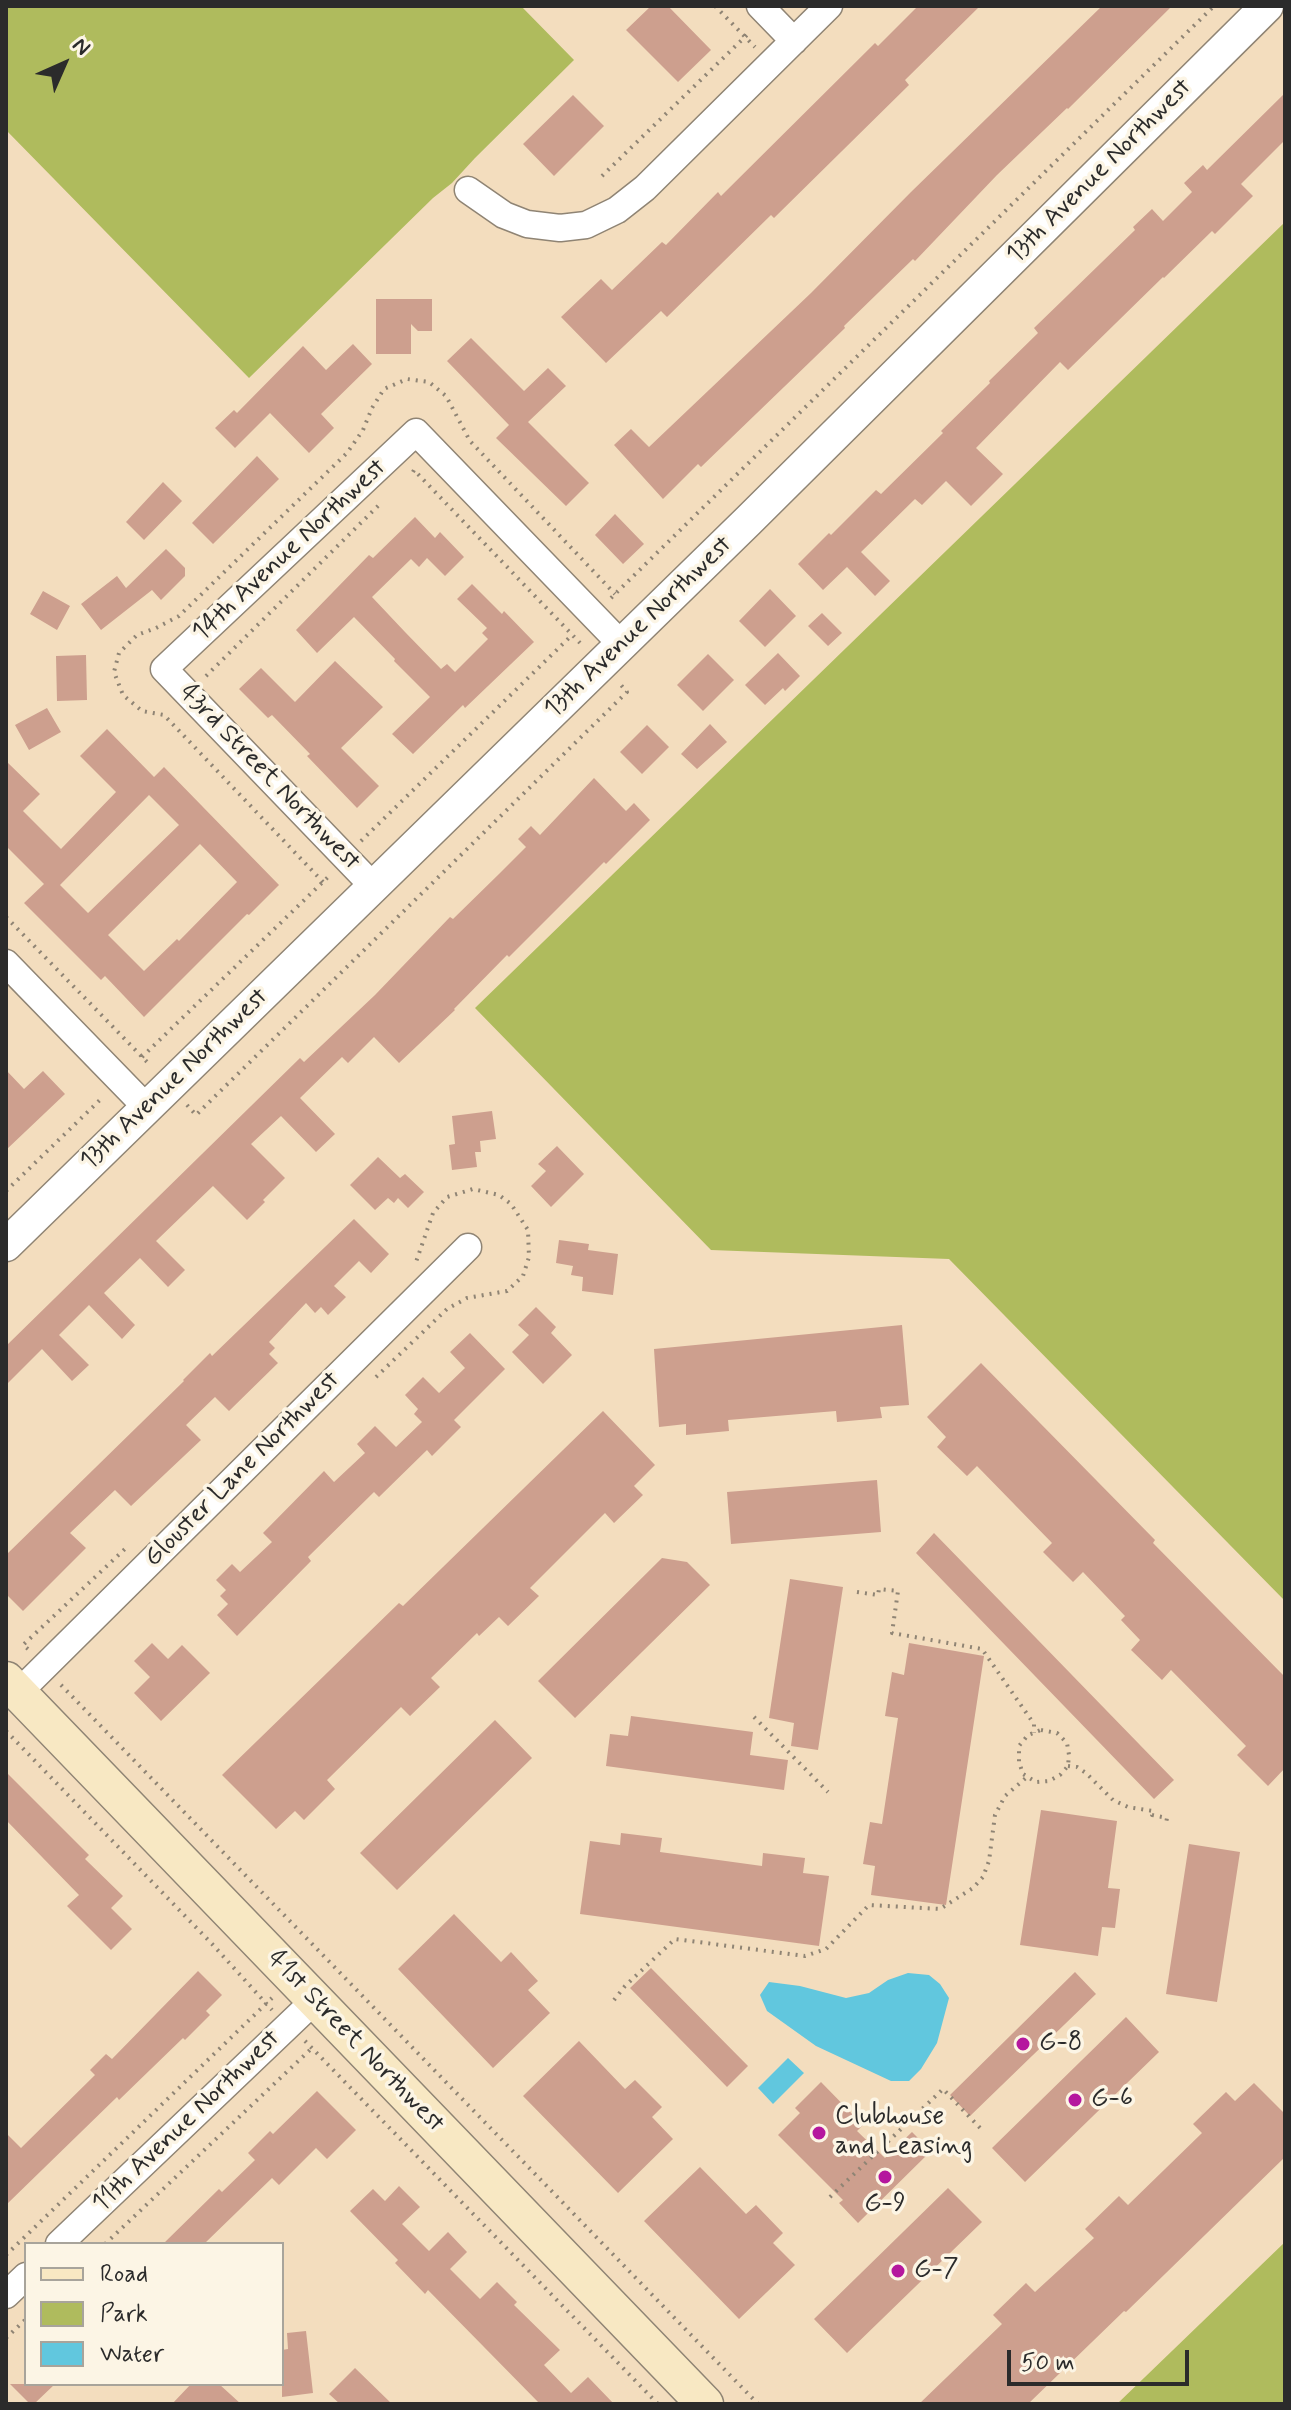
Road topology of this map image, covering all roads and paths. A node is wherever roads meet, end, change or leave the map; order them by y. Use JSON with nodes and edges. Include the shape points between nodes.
{"nodes":[{"id":1,"x":715,"y":6,"type":"edge"},
{"id":2,"x":760,"y":6,"type":"edge"},
{"id":3,"x":829,"y":6,"type":"edge"},
{"id":4,"x":1214,"y":6,"type":"edge"},
{"id":5,"x":1267,"y":6,"type":"edge"},
{"id":6,"x":794,"y":41,"type":"junction"},
{"id":7,"x":602,"y":176,"type":"dead end"},
{"id":8,"x":468,"y":190,"type":"dead end"},
{"id":9,"x":403,"y":481,"type":"dead end"},
{"id":10,"x":381,"y":503,"type":"dead end"},
{"id":11,"x":622,"y":645,"type":"junction"},
{"id":12,"x":164,"y":669,"type":"joint"},
{"id":13,"x":205,"y":675,"type":"dead end"},
{"id":14,"x":627,"y":692,"type":"dead end"},
{"id":15,"x":364,"y":838,"type":"dead end"},
{"id":16,"x":373,"y":886,"type":"junction"},
{"id":17,"x":6,"y":917,"type":"edge"},
{"id":18,"x":6,"y":963,"type":"edge"},
{"id":19,"x":102,"y":1099,"type":"dead end"},
{"id":20,"x":146,"y":1107,"type":"junction"},
{"id":21,"x":196,"y":1115,"type":"dead end"},
{"id":22,"x":6,"y":1191,"type":"edge"},
{"id":23,"x":6,"y":1245,"type":"edge"},
{"id":24,"x":468,"y":1247,"type":"dead end"},
{"id":25,"x":857,"y":1592,"type":"dead end"},
{"id":26,"x":59,"y":1682,"type":"dead end"},
{"id":27,"x":12,"y":1686,"type":"edge"},
{"id":28,"x":754,"y":1717,"type":"dead end"},
{"id":29,"x":6,"y":1731,"type":"edge"},
{"id":30,"x":1034,"y":1733,"type":"junction"},
{"id":31,"x":1068,"y":1766,"type":"junction"},
{"id":32,"x":1027,"y":1777,"type":"junction"},
{"id":33,"x":828,"y":1792,"type":"dead end"},
{"id":34,"x":1166,"y":1823,"type":"dead end"},
{"id":35,"x":315,"y":2000,"type":"junction"},
{"id":36,"x":614,"y":2000,"type":"dead end"},
{"id":37,"x":287,"y":2025,"type":"junction"},
{"id":38,"x":312,"y":2048,"type":"junction"},
{"id":39,"x":982,"y":2130,"type":"dead end"},
{"id":40,"x":830,"y":2197,"type":"dead end"},
{"id":41,"x":61,"y":2242,"type":"edge"},
{"id":42,"x":107,"y":2242,"type":"edge"},
{"id":43,"x":6,"y":2255,"type":"edge"},
{"id":44,"x":24,"y":2278,"type":"edge"},
{"id":45,"x":6,"y":2295,"type":"edge"},
{"id":46,"x":24,"y":2321,"type":"edge"},
{"id":47,"x":6,"y":2338,"type":"edge"},
{"id":48,"x":658,"y":2404,"type":"edge"},
{"id":49,"x":705,"y":2404,"type":"edge"},
{"id":50,"x":758,"y":2404,"type":"edge"}],
"edges":[{"from":1,"to":7,"type":"path","via":[[745,37]]},
{"from":2,"to":6,"type":"street"},
{"from":3,"to":6,"type":"street"},
{"from":4,"to":17,"type":"path","via":[[615,594],[470,441],[446,396],[429,382],[407,379],[384,389],[347,453],[179,616],[137,635],[119,653],[114,672],[123,695],[142,711],[164,715],[323,882],[142,1057]]},
{"from":5,"to":11,"type":"street","name":"13th Avenue Northwest"},
{"from":6,"to":8,"type":"street","via":[[645,188],[586,225],[527,224]]},
{"from":9,"to":15,"type":"path","via":[[414,470],[572,635]]},
{"from":10,"to":13,"type":"path"},
{"from":11,"to":12,"type":"street","name":"14th Avenue Northwest","via":[[416,432]]},
{"from":11,"to":16,"type":"street","name":"13th Avenue Northwest"},
{"from":12,"to":16,"type":"street","name":"43rd Street Northwest"},
{"from":14,"to":21,"type":"path"},
{"from":16,"to":20,"type":"street","name":"13th Avenue Northwest"},
{"from":18,"to":20,"type":"street"},
{"from":19,"to":22,"type":"path"},
{"from":20,"to":23,"type":"street","name":"13th Avenue Northwest"},
{"from":24,"to":27,"type":"street","name":"Glouster Lane Northwest"},
{"from":25,"to":30,"type":"path","via":[[898,1591],[892,1633],[982,1649],[1034,1724]]},
{"from":26,"to":50,"type":"path"},
{"from":27,"to":35,"type":"main road","name":"41st Street Northwest"},
{"from":28,"to":33,"type":"path"},
{"from":29,"to":43,"type":"path","via":[[266,2004]]},
{"from":30,"to":31,"type":"path","via":[[1057,1733],[1067,1743]]},
{"from":30,"to":32,"type":"path","via":[[1019,1746]]},
{"from":31,"to":32,"type":"path","via":[[1049,1781]]},
{"from":31,"to":34,"type":"path","via":[[1086,1773],[1113,1800],[1153,1811],[1152,1815],[1167,1818]]},
{"from":32,"to":36,"type":"path","via":[[1005,1796],[995,1815],[983,1877],[940,1909],[869,1905],[826,1949],[805,1956],[675,1939]]},
{"from":35,"to":37,"type":"street","name":"11th Avenue Northwest"},
{"from":35,"to":49,"type":"main road","name":"41st Street Northwest"},
{"from":37,"to":38,"type":"path"},
{"from":37,"to":41,"type":"street","name":"11th Avenue Northwest"},
{"from":38,"to":42,"type":"path"},
{"from":38,"to":48,"type":"path"},
{"from":39,"to":40,"type":"path","via":[[943,2089]]},
{"from":44,"to":45,"type":"street"},
{"from":46,"to":47,"type":"path"}]}
